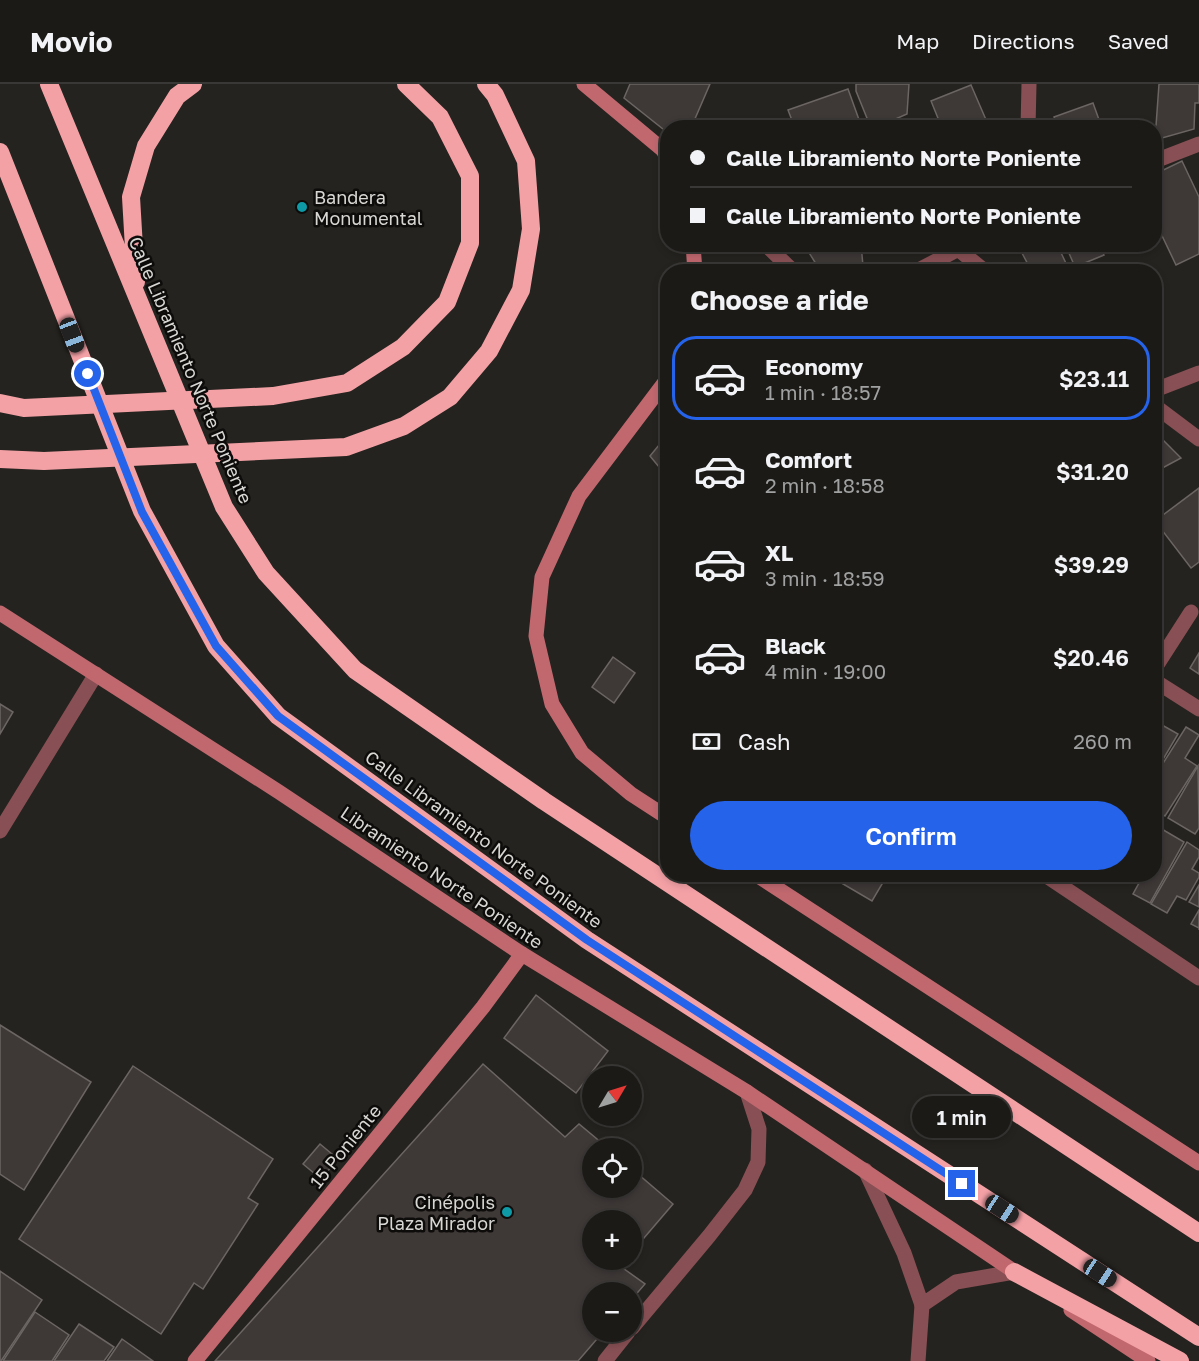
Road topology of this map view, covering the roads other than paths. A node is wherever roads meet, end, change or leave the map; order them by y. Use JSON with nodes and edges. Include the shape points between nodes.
{"nodes":[{"id":1,"x":49,"y":84,"type":"edge"},
{"id":2,"x":193,"y":84,"type":"edge"},
{"id":3,"x":406,"y":84,"type":"edge"},
{"id":4,"x":486,"y":84,"type":"edge"},
{"id":5,"x":584,"y":84,"type":"edge"},
{"id":6,"x":1029,"y":84,"type":"edge"},
{"id":7,"x":1028,"y":120,"type":"edge"},
{"id":8,"x":1199,"y":144,"type":"edge"},
{"id":9,"x":660,"y":150,"type":"edge"},
{"id":10,"x":0,"y":152,"type":"edge"},
{"id":11,"x":1162,"y":158,"type":"edge"},
{"id":12,"x":773,"y":252,"type":"edge"},
{"id":13,"x":954,"y":252,"type":"edge"},
{"id":14,"x":968,"y":252,"type":"edge"},
{"id":15,"x":786,"y":264,"type":"edge"},
{"id":16,"x":931,"y":264,"type":"edge"},
{"id":17,"x":979,"y":264,"type":"edge"},
{"id":18,"x":137,"y":296,"type":"junction"},
{"id":19,"x":1199,"y":373,"type":"edge"},
{"id":20,"x":1162,"y":387,"type":"edge"},
{"id":21,"x":660,"y":389,"type":"edge"},
{"id":22,"x":0,"y":403,"type":"edge"},
{"id":23,"x":1162,"y":411,"type":"edge"},
{"id":24,"x":1199,"y":439,"type":"edge"},
{"id":25,"x":0,"y":459,"type":"edge"},
{"id":26,"x":1191,"y":612,"type":"dead end"},
{"id":27,"x":0,"y":613,"type":"edge"},
{"id":28,"x":1162,"y":657,"type":"edge"},
{"id":29,"x":96,"y":674,"type":"junction"},
{"id":30,"x":1162,"y":686,"type":"edge"},
{"id":31,"x":1199,"y":710,"type":"edge"},
{"id":32,"x":660,"y":813,"type":"edge"},
{"id":33,"x":0,"y":831,"type":"edge"},
{"id":34,"x":660,"y":877,"type":"edge"},
{"id":35,"x":668,"y":882,"type":"edge"},
{"id":36,"x":767,"y":882,"type":"edge"},
{"id":37,"x":1055,"y":882,"type":"edge"},
{"id":38,"x":522,"y":954,"type":"junction"},
{"id":39,"x":1199,"y":978,"type":"edge"},
{"id":40,"x":747,"y":1092,"type":"junction"},
{"id":41,"x":1199,"y":1163,"type":"edge"},
{"id":42,"x":865,"y":1170,"type":"junction"},
{"id":43,"x":1199,"y":1233,"type":"edge"},
{"id":44,"x":1014,"y":1272,"type":"junction"},
{"id":45,"x":922,"y":1305,"type":"junction"},
{"id":46,"x":642,"y":1316,"type":"edge"},
{"id":47,"x":1199,"y":1337,"type":"edge"},
{"id":48,"x":620,"y":1342,"type":"edge"},
{"id":49,"x":195,"y":1361,"type":"edge"},
{"id":50,"x":605,"y":1361,"type":"edge"},
{"id":51,"x":918,"y":1361,"type":"edge"},
{"id":52,"x":1148,"y":1361,"type":"edge"},
{"id":53,"x":1180,"y":1361,"type":"edge"}],
"edges":[{"from":1,"to":18,"type":"highway","name":"Calle Libramiento Norte Poniente"},
{"from":2,"to":18,"type":"highway","via":[[177,96],[146,146],[131,197]]},
{"from":3,"to":22,"type":"highway","via":[[440,117],[470,176],[470,243],[447,302],[402,347],[347,383],[273,396],[24,408]]},
{"from":4,"to":25,"type":"highway","via":[[526,161],[531,229],[521,290],[489,351],[450,397],[404,426],[346,447],[44,461]]},
{"from":5,"to":9,"type":"street"},
{"from":6,"to":7,"type":"street"},
{"from":8,"to":11,"type":"street"},
{"from":10,"to":47,"type":"highway","name":"Calle Libramiento Norte Poniente","via":[[142,512],[216,646],[278,716],[587,940]]},
{"from":12,"to":15,"type":"street"},
{"from":13,"to":16,"type":"street"},
{"from":14,"to":17,"type":"street"},
{"from":18,"to":34,"type":"highway","name":"Calle Libramiento Norte Poniente","via":[[224,507],[266,573],[355,670]]},
{"from":19,"to":20,"type":"street"},
{"from":21,"to":32,"type":"street","via":[[579,496],[542,577],[536,636],[552,704],[582,753]]},
{"from":23,"to":24,"type":"street"},
{"from":26,"to":28,"type":"street"},
{"from":27,"to":29,"type":"street","name":"Libramiento Norte Poniente"},
{"from":29,"to":33,"type":"street"},
{"from":29,"to":38,"type":"street","name":"Libramiento Norte Poniente"},
{"from":30,"to":31,"type":"street"},
{"from":35,"to":43,"type":"highway","name":"Calle Libramiento Norte Poniente"},
{"from":36,"to":41,"type":"street"},
{"from":37,"to":39,"type":"street"},
{"from":38,"to":40,"type":"street","name":"Libramiento Norte Poniente"},
{"from":38,"to":49,"type":"street","name":"15 Poniente"},
{"from":40,"to":42,"type":"street","name":"Libramiento Norte Poniente"},
{"from":40,"to":46,"type":"street","via":[[759,1129],[758,1162],[745,1190]]},
{"from":42,"to":44,"type":"street","name":"Libramiento Norte Poniente"},
{"from":42,"to":45,"type":"street","via":[[904,1253]]},
{"from":44,"to":45,"type":"street","via":[[956,1282]]},
{"from":44,"to":52,"type":"street","name":"Libramiento Norte Poniente"},
{"from":44,"to":53,"type":"highway"},
{"from":45,"to":51,"type":"street"},
{"from":48,"to":50,"type":"street"}]}
